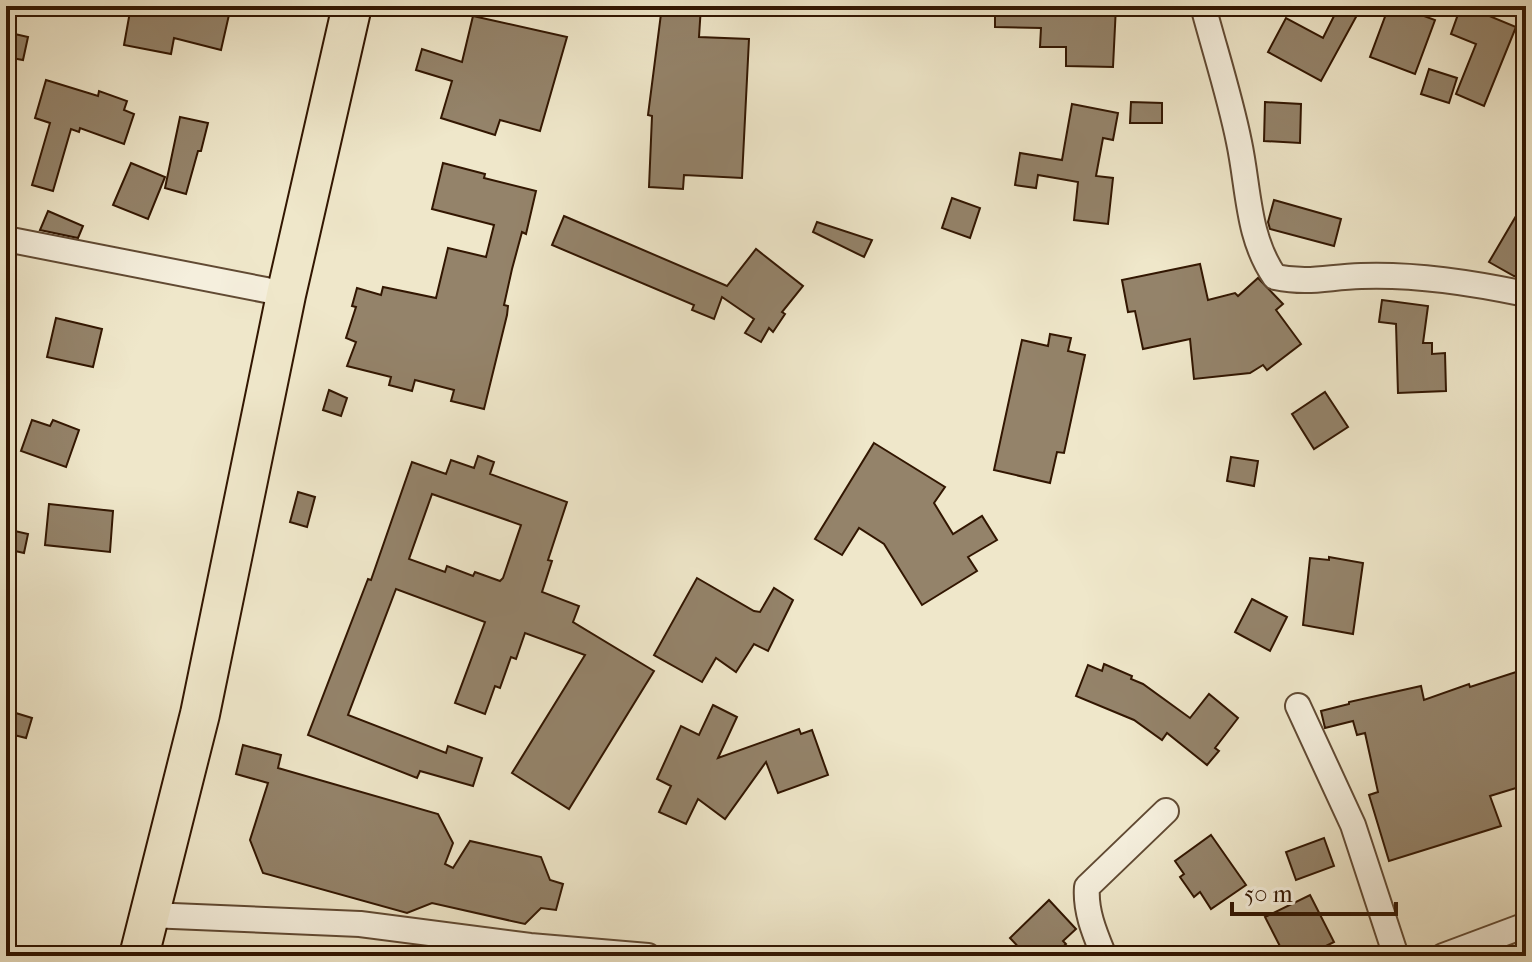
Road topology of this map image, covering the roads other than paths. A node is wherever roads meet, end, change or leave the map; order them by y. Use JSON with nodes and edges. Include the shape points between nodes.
{"nodes":[{"id":1,"x":331,"y":6,"type":"edge"},
{"id":2,"x":352,"y":6,"type":"edge"},
{"id":3,"x":1203,"y":6,"type":"edge"},
{"id":4,"x":6,"y":239,"type":"edge"},
{"id":5,"x":266,"y":290,"type":"junction"},
{"id":6,"x":1526,"y":294,"type":"edge"},
{"id":7,"x":1298,"y":706,"type":"dead end"},
{"id":8,"x":1166,"y":811,"type":"dead end"},
{"id":9,"x":149,"y":915,"type":"junction"},
{"id":10,"x":1526,"y":925,"type":"edge"},
{"id":11,"x":120,"y":956,"type":"edge"},
{"id":12,"x":139,"y":956,"type":"edge"},
{"id":13,"x":648,"y":956,"type":"edge"},
{"id":14,"x":1104,"y":956,"type":"edge"},
{"id":15,"x":1396,"y":956,"type":"edge"},
{"id":16,"x":1443,"y":956,"type":"edge"}],
"edges":[{"from":1,"to":5,"type":"main road"},
{"from":2,"to":9,"type":"main road","via":[[200,714]]},
{"from":3,"to":6,"type":"street","via":[[1239,141],[1254,237],[1275,277],[1302,282],[1362,276],[1460,281]]},
{"from":4,"to":5,"type":"street"},
{"from":5,"to":11,"type":"main road","via":[[181,710]]},
{"from":7,"to":15,"type":"street","via":[[1353,825]]},
{"from":8,"to":14,"type":"street","via":[[1087,887],[1086,901]]},
{"from":9,"to":12,"type":"main road"},
{"from":9,"to":13,"type":"street","via":[[360,924]]},
{"from":10,"to":16,"type":"street"}]}
